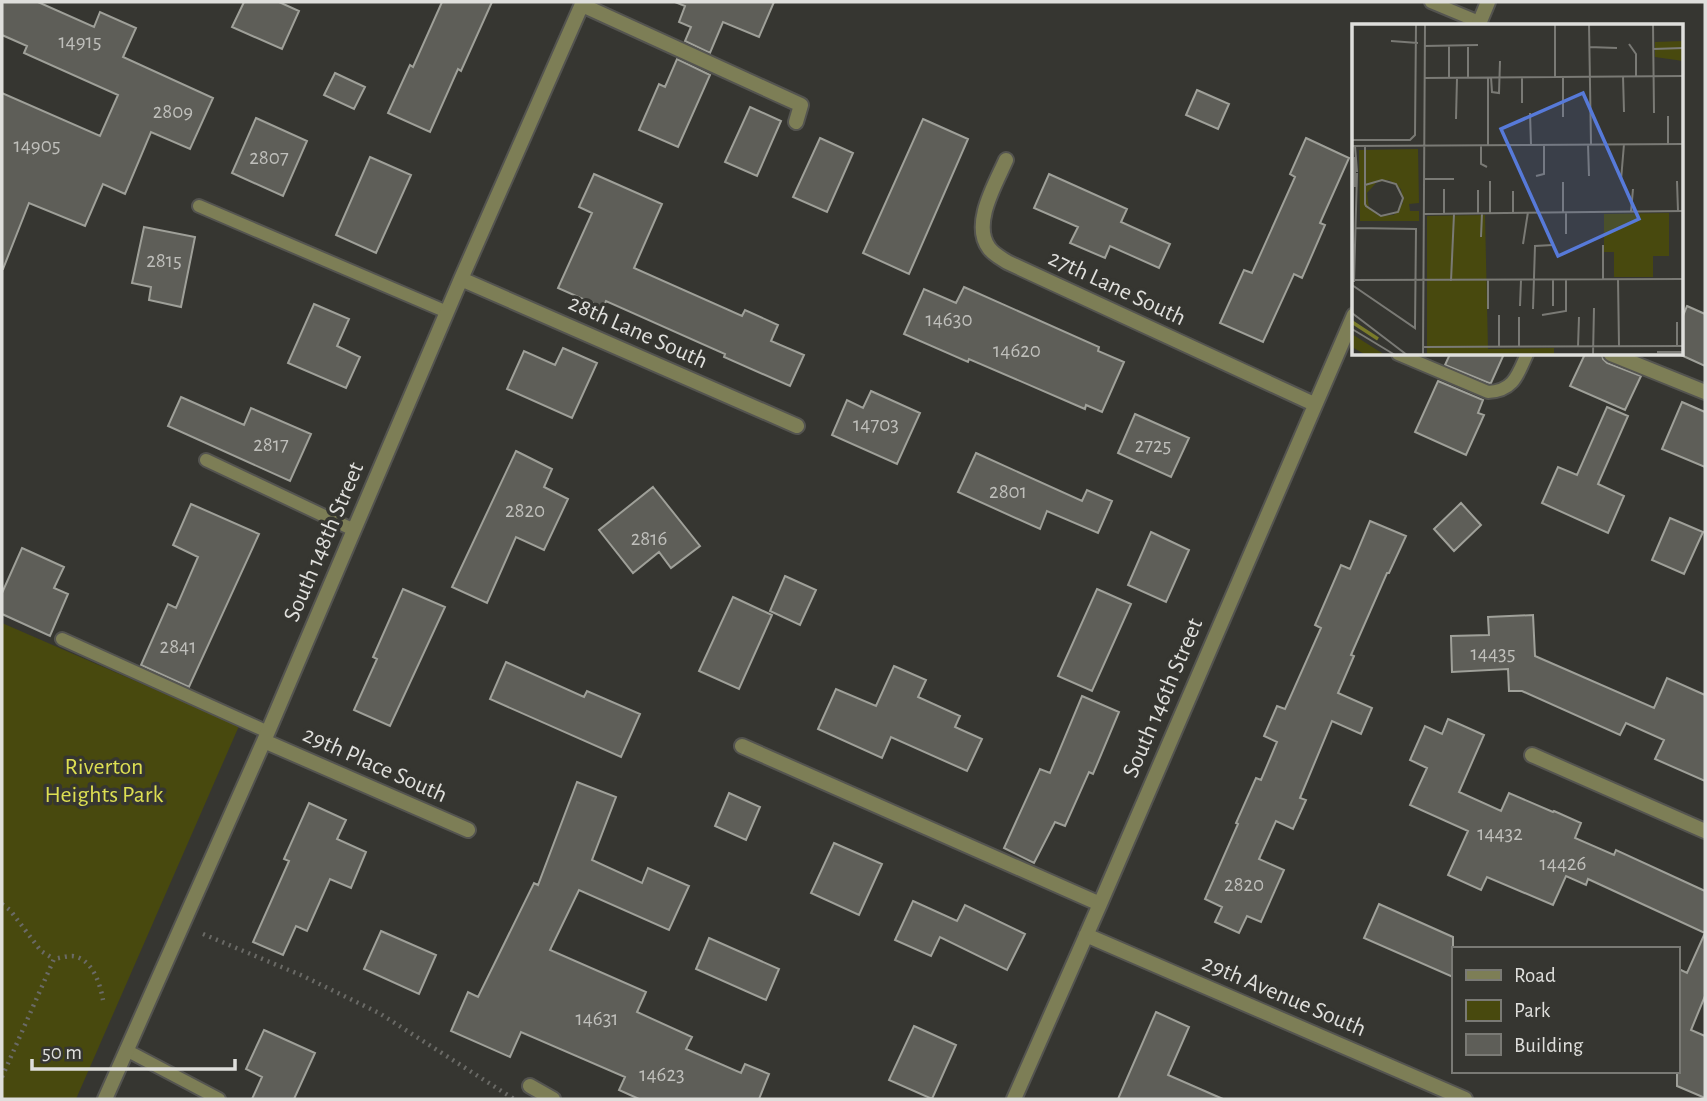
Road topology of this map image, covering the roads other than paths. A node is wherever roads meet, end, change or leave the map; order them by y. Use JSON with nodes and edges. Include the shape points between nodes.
{"nodes":[{"id":1,"x":1431,"y":2,"type":"edge"},
{"id":2,"x":1488,"y":2,"type":"edge"},
{"id":3,"x":582,"y":4,"type":"edge"},
{"id":4,"x":1478,"y":24,"type":"edge"},
{"id":5,"x":796,"y":122,"type":"dead end"},
{"id":6,"x":1006,"y":160,"type":"dead end"},
{"id":7,"x":199,"y":206,"type":"dead end"},
{"id":8,"x":461,"y":279,"type":"junction"},
{"id":9,"x":447,"y":312,"type":"junction"},
{"id":10,"x":1350,"y":332,"type":"edge"},
{"id":11,"x":1400,"y":355,"type":"edge"},
{"id":12,"x":1527,"y":355,"type":"edge"},
{"id":13,"x":1613,"y":355,"type":"edge"},
{"id":14,"x":1705,"y":392,"type":"edge"},
{"id":15,"x":1314,"y":404,"type":"junction"},
{"id":16,"x":797,"y":426,"type":"dead end"},
{"id":17,"x":206,"y":460,"type":"dead end"},
{"id":18,"x":354,"y":530,"type":"junction"},
{"id":19,"x":62,"y":639,"type":"dead end"},
{"id":20,"x":266,"y":737,"type":"junction"},
{"id":21,"x":743,"y":746,"type":"dead end"},
{"id":22,"x":1532,"y":755,"type":"dead end"},
{"id":23,"x":468,"y":830,"type":"dead end"},
{"id":24,"x":1705,"y":831,"type":"edge"},
{"id":25,"x":1100,"y":904,"type":"junction"},
{"id":26,"x":1086,"y":935,"type":"junction"},
{"id":27,"x":126,"y":1050,"type":"junction"},
{"id":28,"x":530,"y":1086,"type":"dead end"},
{"id":29,"x":105,"y":1099,"type":"edge"},
{"id":30,"x":219,"y":1099,"type":"edge"},
{"id":31,"x":554,"y":1099,"type":"edge"},
{"id":32,"x":1014,"y":1099,"type":"edge"},
{"id":33,"x":1465,"y":1099,"type":"edge"}],
"edges":[{"from":1,"to":4,"type":"lane"},
{"from":2,"to":4,"type":"street"},
{"from":3,"to":5,"type":"street","via":[[801,106]]},
{"from":3,"to":8,"type":"street","name":"South 148th Street"},
{"from":6,"to":15,"type":"street","name":"27th Lane South","via":[[984,212],[983,233],[989,249],[1007,262]]},
{"from":7,"to":9,"type":"lane"},
{"from":8,"to":9,"type":"street","name":"South 148th Street"},
{"from":8,"to":16,"type":"street","name":"28th Lane South"},
{"from":9,"to":18,"type":"street","name":"South 148th Street"},
{"from":10,"to":15,"type":"street","name":"South 146th Street"},
{"from":11,"to":12,"type":"lane","via":[[1488,392],[1499,392],[1515,381]]},
{"from":13,"to":14,"type":"street"},
{"from":15,"to":25,"type":"street","name":"South 146th Street"},
{"from":17,"to":18,"type":"lane"},
{"from":18,"to":20,"type":"street","name":"South 148th Street"},
{"from":19,"to":20,"type":"lane"},
{"from":20,"to":23,"type":"street","name":"29th Place South"},
{"from":20,"to":27,"type":"street","name":"South 148th Street"},
{"from":21,"to":25,"type":"street"},
{"from":22,"to":24,"type":"street"},
{"from":25,"to":26,"type":"street","name":"South 146th Street"},
{"from":26,"to":32,"type":"street","name":"South 146th Street"},
{"from":26,"to":33,"type":"street","name":"29th Avenue South"},
{"from":27,"to":29,"type":"street","name":"South 148th Street"},
{"from":27,"to":30,"type":"lane"},
{"from":28,"to":31,"type":"street"}]}
